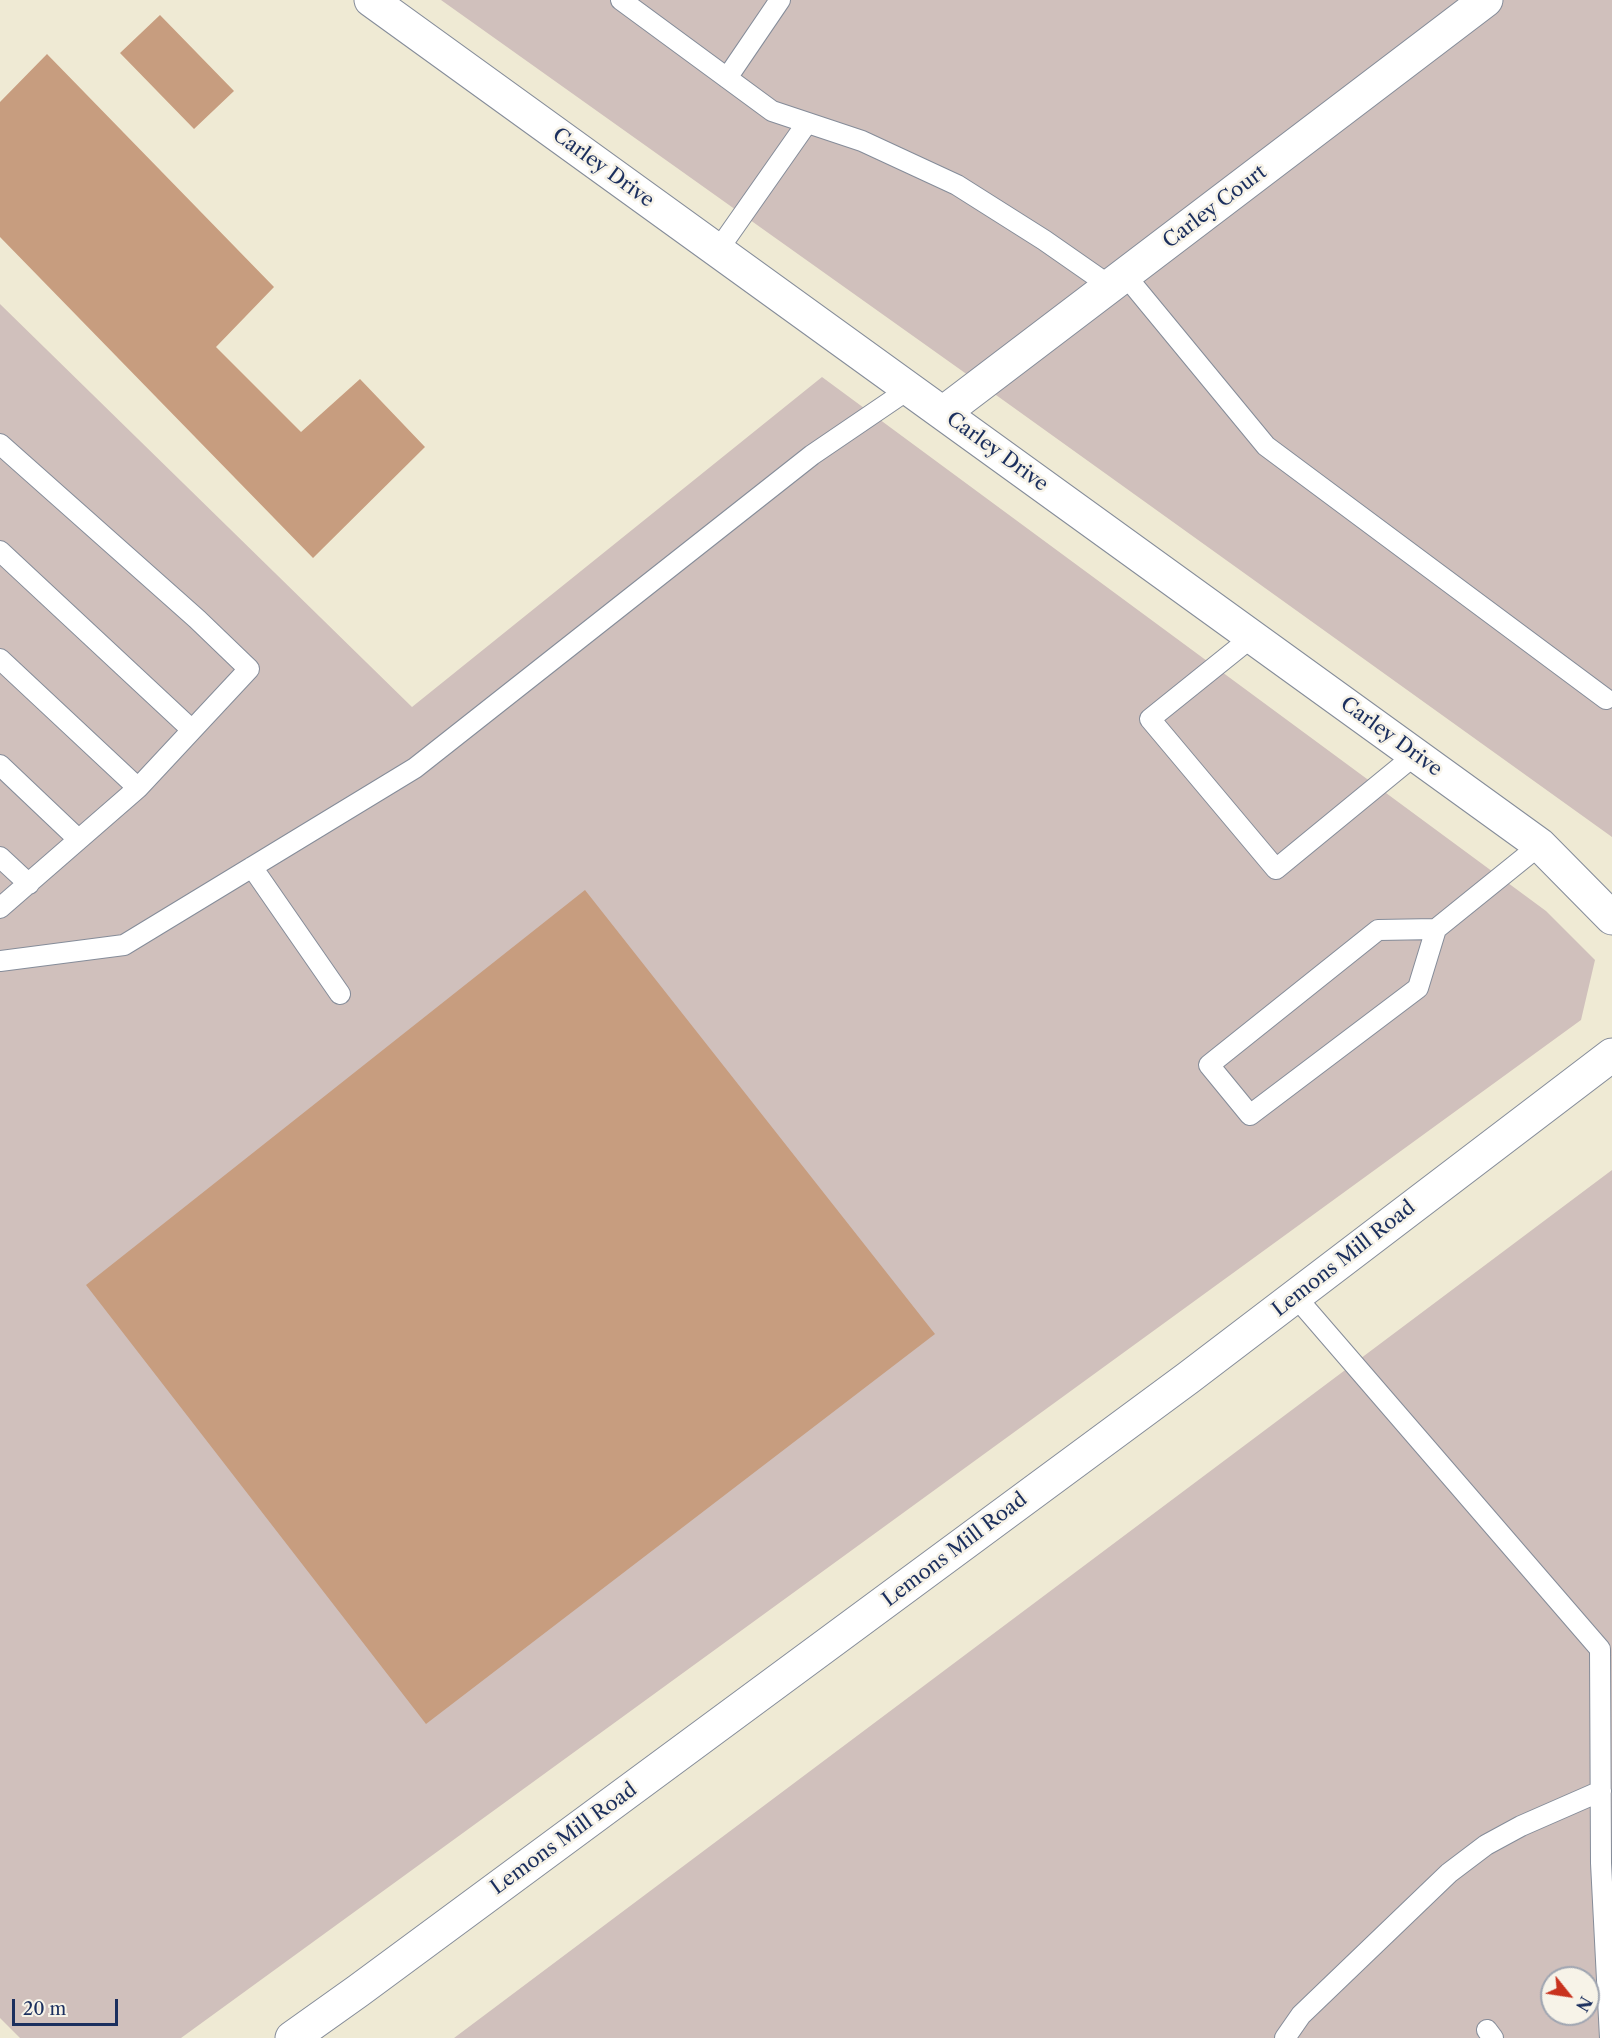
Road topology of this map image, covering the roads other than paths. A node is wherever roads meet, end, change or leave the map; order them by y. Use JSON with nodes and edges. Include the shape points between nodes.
{"nodes":[{"id":1,"x":371,"y":0,"type":"edge"},
{"id":2,"x":621,"y":0,"type":"edge"},
{"id":3,"x":780,"y":0,"type":"edge"},
{"id":4,"x":1486,"y":0,"type":"edge"},
{"id":5,"x":727,"y":78,"type":"junction"},
{"id":6,"x":807,"y":123,"type":"junction"},
{"id":7,"x":718,"y":250,"type":"junction"},
{"id":8,"x":1117,"y":281,"type":"junction"},
{"id":9,"x":909,"y":389,"type":"junction"},
{"id":10,"x":943,"y":413,"type":"junction"},
{"id":11,"x":0,"y":444,"type":"edge"},
{"id":12,"x":0,"y":551,"type":"edge"},
{"id":13,"x":1252,"y":637,"type":"junction"},
{"id":14,"x":0,"y":659,"type":"edge"},
{"id":15,"x":1606,"y":699,"type":"dead end"},
{"id":16,"x":191,"y":729,"type":"junction"},
{"id":17,"x":1415,"y":755,"type":"junction"},
{"id":18,"x":0,"y":765,"type":"edge"},
{"id":19,"x":138,"y":788,"type":"junction"},
{"id":20,"x":78,"y":839,"type":"junction"},
{"id":21,"x":1540,"y":845,"type":"junction"},
{"id":22,"x":0,"y":857,"type":"edge"},
{"id":23,"x":252,"y":867,"type":"junction"},
{"id":24,"x":29,"y":884,"type":"junction"},
{"id":25,"x":0,"y":908,"type":"edge"},
{"id":26,"x":1612,"y":918,"type":"edge"},
{"id":27,"x":1436,"y":929,"type":"junction"},
{"id":28,"x":0,"y":961,"type":"edge"},
{"id":29,"x":340,"y":994,"type":"dead end"},
{"id":30,"x":1612,"y":1055,"type":"edge"},
{"id":31,"x":1295,"y":1296,"type":"junction"},
{"id":32,"x":1601,"y":1791,"type":"junction"},
{"id":33,"x":292,"y":2038,"type":"edge"},
{"id":34,"x":1285,"y":2038,"type":"edge"},
{"id":35,"x":1610,"y":2038,"type":"edge"}],
"edges":[{"from":1,"to":7,"type":"street","name":"Carley Drive"},
{"from":2,"to":5,"type":"lane"},
{"from":3,"to":5,"type":"lane"},
{"from":4,"to":8,"type":"street","name":"Carley Court"},
{"from":5,"to":6,"type":"lane","via":[[772,111]]},
{"from":6,"to":7,"type":"lane"},
{"from":6,"to":8,"type":"lane","via":[[862,141],[957,185]]},
{"from":7,"to":9,"type":"street","name":"Carley Drive"},
{"from":8,"to":10,"type":"street","name":"Carley Court"},
{"from":8,"to":15,"type":"lane","via":[[1266,446]]},
{"from":9,"to":10,"type":"street","name":"Carley Drive"},
{"from":9,"to":23,"type":"lane","via":[[812,455],[415,768]]},
{"from":10,"to":13,"type":"street","name":"Carley Drive"},
{"from":11,"to":16,"type":"lane","via":[[249,669]]},
{"from":12,"to":16,"type":"lane"},
{"from":13,"to":17,"type":"street","name":"Carley Drive"},
{"from":13,"to":17,"type":"lane","via":[[1150,719],[1276,869]]},
{"from":14,"to":19,"type":"lane"},
{"from":16,"to":19,"type":"lane"},
{"from":17,"to":21,"type":"street","name":"Carley Drive"},
{"from":18,"to":20,"type":"lane"},
{"from":19,"to":20,"type":"lane"},
{"from":20,"to":24,"type":"lane"},
{"from":21,"to":26,"type":"street","name":"Carley Drive"},
{"from":21,"to":27,"type":"lane"},
{"from":22,"to":24,"type":"lane"},
{"from":23,"to":28,"type":"lane","via":[[124,945]]},
{"from":23,"to":29,"type":"lane"},
{"from":24,"to":25,"type":"lane"},
{"from":27,"to":27,"type":"lane","via":[[1418,987],[1250,1115],[1209,1065],[1378,930]]},
{"from":30,"to":31,"type":"street","name":"Lemons Mill Road"},
{"from":31,"to":32,"type":"lane","via":[[1600,1649]]},
{"from":31,"to":33,"type":"street","name":"Lemons Mill Road"},
{"from":32,"to":34,"type":"lane","via":[[1495,1840],[1449,1873],[1301,2015]]},
{"from":32,"to":35,"type":"lane"}]}
